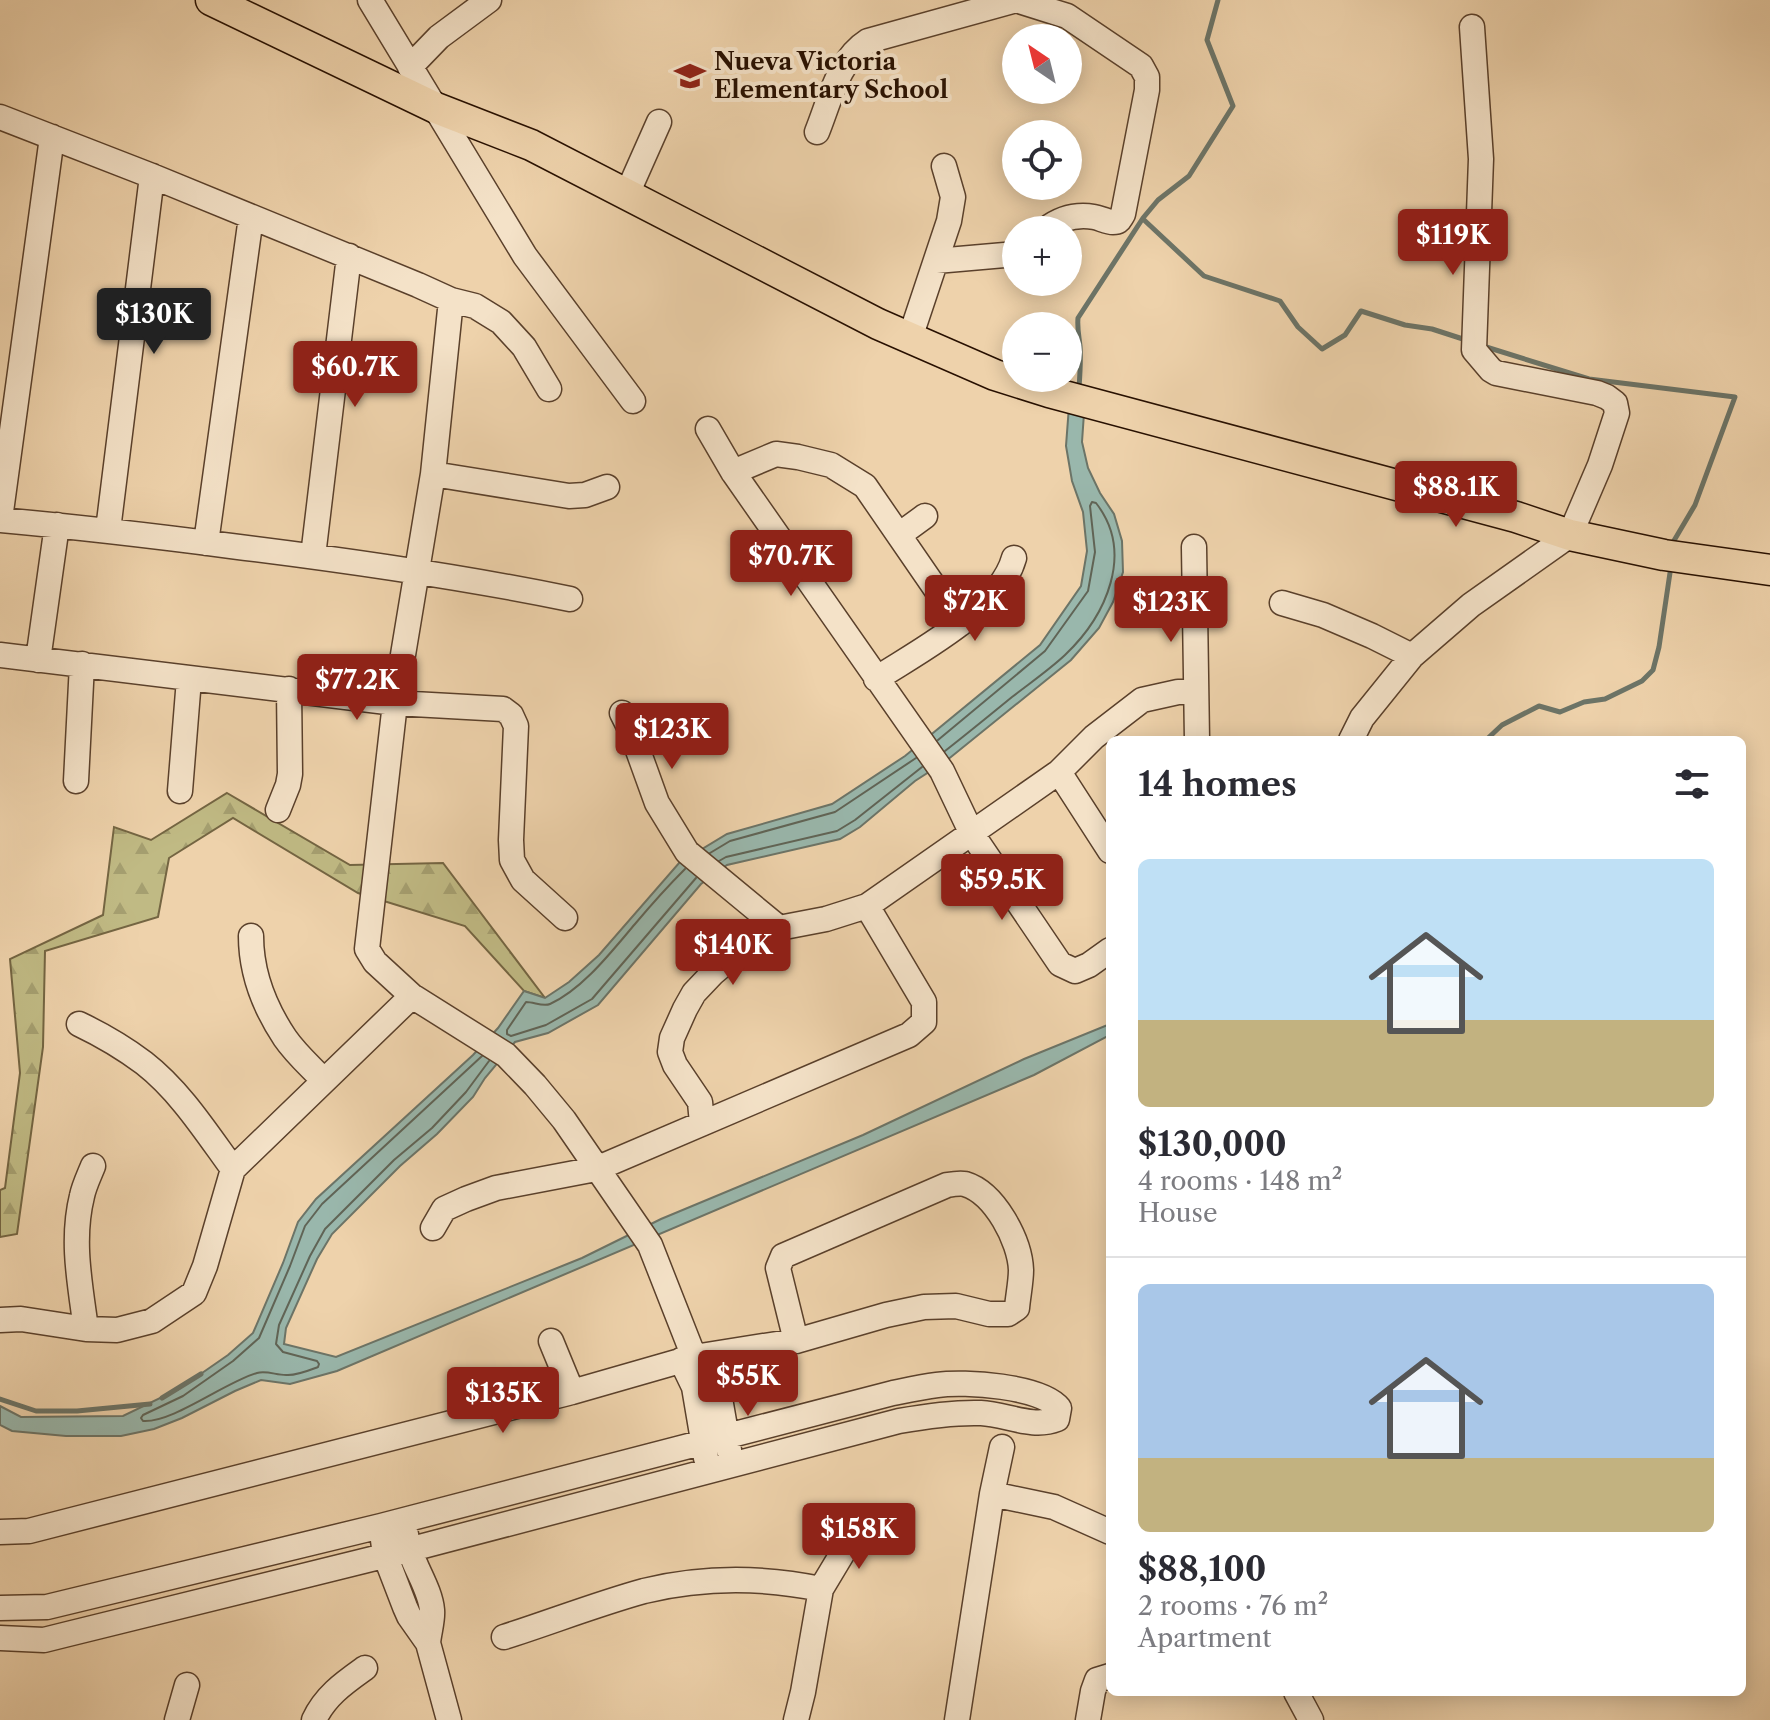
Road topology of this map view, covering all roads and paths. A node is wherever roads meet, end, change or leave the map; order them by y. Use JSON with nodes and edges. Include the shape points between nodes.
{"nodes":[{"id":1,"x":211,"y":0,"type":"edge"},
{"id":2,"x":370,"y":0,"type":"edge"},
{"id":3,"x":489,"y":0,"type":"edge"},
{"id":4,"x":1472,"y":27,"type":"dead end"},
{"id":5,"x":410,"y":67,"type":"junction"},
{"id":6,"x":436,"y":108,"type":"junction"},
{"id":7,"x":0,"y":117,"type":"edge"},
{"id":8,"x":659,"y":122,"type":"dead end"},
{"id":9,"x":817,"y":132,"type":"dead end"},
{"id":10,"x":52,"y":137,"type":"junction"},
{"id":11,"x":944,"y":166,"type":"dead end"},
{"id":12,"x":152,"y":176,"type":"junction"},
{"id":13,"x":627,"y":194,"type":"junction"},
{"id":14,"x":251,"y":217,"type":"junction"},
{"id":15,"x":1082,"y":217,"type":"edge"},
{"id":16,"x":1002,"y":255,"type":"edge"},
{"id":17,"x":349,"y":256,"type":"junction"},
{"id":18,"x":936,"y":261,"type":"junction"},
{"id":19,"x":451,"y":300,"type":"junction"},
{"id":20,"x":910,"y":338,"type":"junction"},
{"id":21,"x":549,"y":389,"type":"dead end"},
{"id":22,"x":633,"y":401,"type":"dead end"},
{"id":23,"x":708,"y":429,"type":"dead end"},
{"id":24,"x":733,"y":472,"type":"junction"},
{"id":25,"x":433,"y":474,"type":"junction"},
{"id":26,"x":607,"y":487,"type":"dead end"},
{"id":27,"x":925,"y":516,"type":"dead end"},
{"id":28,"x":0,"y":520,"type":"edge"},
{"id":29,"x":57,"y":525,"type":"junction"},
{"id":30,"x":108,"y":530,"type":"junction"},
{"id":31,"x":899,"y":535,"type":"junction"},
{"id":32,"x":1570,"y":535,"type":"junction"},
{"id":33,"x":206,"y":543,"type":"junction"},
{"id":34,"x":1194,"y":547,"type":"dead end"},
{"id":35,"x":313,"y":556,"type":"junction"},
{"id":36,"x":1014,"y":558,"type":"dead end"},
{"id":37,"x":1770,"y":570,"type":"edge"},
{"id":38,"x":417,"y":571,"type":"junction"},
{"id":39,"x":570,"y":599,"type":"dead end"},
{"id":40,"x":1282,"y":603,"type":"dead end"},
{"id":41,"x":960,"y":624,"type":"junction"},
{"id":42,"x":0,"y":655,"type":"edge"},
{"id":43,"x":1412,"y":656,"type":"junction"},
{"id":44,"x":38,"y":660,"type":"junction"},
{"id":45,"x":82,"y":664,"type":"junction"},
{"id":46,"x":189,"y":679,"type":"junction"},
{"id":47,"x":876,"y":679,"type":"junction"},
{"id":48,"x":289,"y":689,"type":"junction"},
{"id":49,"x":1195,"y":692,"type":"junction"},
{"id":50,"x":395,"y":703,"type":"junction"},
{"id":51,"x":622,"y":713,"type":"dead end"},
{"id":52,"x":1197,"y":736,"type":"edge"},
{"id":53,"x":1353,"y":736,"type":"edge"},
{"id":54,"x":1059,"y":772,"type":"junction"},
{"id":55,"x":76,"y":781,"type":"dead end"},
{"id":56,"x":180,"y":791,"type":"dead end"},
{"id":57,"x":278,"y":810,"type":"dead end"},
{"id":58,"x":972,"y":834,"type":"junction"},
{"id":59,"x":1106,"y":845,"type":"edge"},
{"id":60,"x":867,"y":906,"type":"junction"},
{"id":61,"x":565,"y":918,"type":"dead end"},
{"id":62,"x":779,"y":928,"type":"junction"},
{"id":63,"x":251,"y":936,"type":"dead end"},
{"id":64,"x":1106,"y":953,"type":"edge"},
{"id":65,"x":412,"y":996,"type":"junction"},
{"id":66,"x":79,"y":1024,"type":"dead end"},
{"id":67,"x":324,"y":1081,"type":"junction"},
{"id":68,"x":702,"y":1123,"type":"junction"},
{"id":69,"x":93,"y":1166,"type":"dead end"},
{"id":70,"x":233,"y":1169,"type":"junction"},
{"id":71,"x":596,"y":1169,"type":"junction"},
{"id":72,"x":433,"y":1228,"type":"dead end"},
{"id":73,"x":0,"y":1320,"type":"edge"},
{"id":74,"x":86,"y":1329,"type":"junction"},
{"id":75,"x":551,"y":1341,"type":"dead end"},
{"id":76,"x":796,"y":1341,"type":"junction"},
{"id":77,"x":694,"y":1357,"type":"junction"},
{"id":78,"x":572,"y":1392,"type":"junction"},
{"id":79,"x":716,"y":1439,"type":"junction"},
{"id":80,"x":1002,"y":1447,"type":"dead end"},
{"id":81,"x":720,"y":1468,"type":"junction"},
{"id":82,"x":992,"y":1494,"type":"junction"},
{"id":83,"x":392,"y":1523,"type":"junction"},
{"id":84,"x":857,"y":1529,"type":"dead end"},
{"id":85,"x":1106,"y":1530,"type":"edge"},
{"id":86,"x":0,"y":1532,"type":"edge"},
{"id":87,"x":396,"y":1552,"type":"junction"},
{"id":88,"x":821,"y":1589,"type":"junction"},
{"id":89,"x":0,"y":1608,"type":"edge"},
{"id":90,"x":504,"y":1637,"type":"dead end"},
{"id":91,"x":0,"y":1638,"type":"edge"},
{"id":92,"x":365,"y":1668,"type":"dead end"},
{"id":93,"x":1106,"y":1677,"type":"edge"},
{"id":94,"x":187,"y":1685,"type":"dead end"},
{"id":95,"x":1298,"y":1696,"type":"edge"},
{"id":96,"x":177,"y":1720,"type":"edge"},
{"id":97,"x":314,"y":1720,"type":"edge"},
{"id":98,"x":449,"y":1720,"type":"edge"},
{"id":99,"x":796,"y":1720,"type":"edge"},
{"id":100,"x":957,"y":1720,"type":"edge"},
{"id":101,"x":1088,"y":1720,"type":"edge"},
{"id":102,"x":1311,"y":1720,"type":"edge"}],
"edges":[{"from":1,"to":6,"type":"main road"},
{"from":2,"to":5,"type":"street"},
{"from":3,"to":5,"type":"street","via":[[439,37]]},
{"from":4,"to":32,"type":"street","via":[[1481,159],[1474,350],[1496,373],[1597,393],[1615,403],[1617,413]]},
{"from":5,"to":6,"type":"street"},
{"from":6,"to":13,"type":"main road","via":[[531,145]]},
{"from":6,"to":22,"type":"street","via":[[525,256]]},
{"from":7,"to":10,"type":"street"},
{"from":8,"to":13,"type":"street"},
{"from":9,"to":15,"type":"street","via":[[842,70],[868,41],[1016,0],[1067,16],[1141,66],[1147,77],[1123,214],[1115,222]]},
{"from":10,"to":12,"type":"street"},
{"from":10,"to":28,"type":"street"},
{"from":11,"to":18,"type":"street","via":[[953,197]]},
{"from":12,"to":14,"type":"street"},
{"from":12,"to":30,"type":"street"},
{"from":13,"to":20,"type":"main road"},
{"from":14,"to":17,"type":"street"},
{"from":14,"to":33,"type":"street"},
{"from":16,"to":18,"type":"street"},
{"from":17,"to":19,"type":"street"},
{"from":17,"to":35,"type":"street"},
{"from":18,"to":20,"type":"street"},
{"from":19,"to":21,"type":"street","via":[[475,306],[501,322],[524,347]]},
{"from":19,"to":25,"type":"street"},
{"from":20,"to":32,"type":"main road","via":[[1049,392]]},
{"from":23,"to":24,"type":"street"},
{"from":24,"to":31,"type":"street","via":[[776,454],[831,465],[865,486]]},
{"from":24,"to":47,"type":"street"},
{"from":25,"to":26,"type":"street","via":[[569,496]]},
{"from":25,"to":38,"type":"street"},
{"from":27,"to":31,"type":"street"},
{"from":28,"to":29,"type":"street"},
{"from":29,"to":30,"type":"street"},
{"from":29,"to":44,"type":"street"},
{"from":30,"to":33,"type":"street"},
{"from":31,"to":41,"type":"street"},
{"from":32,"to":37,"type":"main road"},
{"from":32,"to":43,"type":"street","via":[[1471,605]]},
{"from":33,"to":35,"type":"street"},
{"from":34,"to":49,"type":"street"},
{"from":35,"to":38,"type":"street"},
{"from":36,"to":41,"type":"street","via":[[991,599]]},
{"from":38,"to":39,"type":"street"},
{"from":38,"to":50,"type":"street"},
{"from":40,"to":43,"type":"street","via":[[1323,615]]},
{"from":41,"to":47,"type":"street"},
{"from":42,"to":44,"type":"street"},
{"from":43,"to":53,"type":"street"},
{"from":44,"to":45,"type":"street"},
{"from":45,"to":46,"type":"street"},
{"from":45,"to":55,"type":"street"},
{"from":46,"to":48,"type":"street"},
{"from":46,"to":56,"type":"street"},
{"from":47,"to":58,"type":"street","via":[[942,771]]},
{"from":48,"to":50,"type":"street"},
{"from":48,"to":57,"type":"street","via":[[290,774]]},
{"from":49,"to":52,"type":"street"},
{"from":49,"to":54,"type":"street","via":[[1142,700]]},
{"from":50,"to":61,"type":"street","via":[[503,709],[511,715],[516,726],[512,860],[523,880]]},
{"from":50,"to":65,"type":"street","via":[[367,949]]},
{"from":51,"to":62,"type":"street","via":[[657,803],[687,852]]},
{"from":54,"to":58,"type":"street"},
{"from":54,"to":59,"type":"street"},
{"from":58,"to":60,"type":"street"},
{"from":58,"to":64,"type":"street","via":[[1060,964],[1075,971]]},
{"from":60,"to":62,"type":"street"},
{"from":60,"to":68,"type":"street","via":[[924,1002],[924,1022],[909,1035]]},
{"from":62,"to":68,"type":"street","via":[[713,973],[694,993],[672,1038],[670,1052],[700,1102]]},
{"from":63,"to":67,"type":"street","via":[[255,971],[269,1010],[286,1040]]},
{"from":65,"to":67,"type":"street"},
{"from":65,"to":71,"type":"street","via":[[506,1055],[564,1120]]},
{"from":66,"to":70,"type":"street","via":[[146,1064]]},
{"from":67,"to":70,"type":"street"},
{"from":68,"to":71,"type":"street"},
{"from":69,"to":74,"type":"street","via":[[77,1223]]},
{"from":70,"to":74,"type":"street","via":[[194,1293],[152,1321],[117,1330]]},
{"from":71,"to":72,"type":"street","via":[[496,1188],[444,1209]]},
{"from":71,"to":77,"type":"street","via":[[650,1245]]},
{"from":73,"to":74,"type":"street"},
{"from":75,"to":78,"type":"street"},
{"from":76,"to":76,"type":"street","via":[[924,1307],[1008,1314],[1017,1308],[1017,1244],[981,1192],[964,1184],[947,1185],[783,1256],[778,1268]]},
{"from":76,"to":77,"type":"street"},
{"from":77,"to":78,"type":"street"},
{"from":77,"to":79,"type":"street","via":[[717,1381]]},
{"from":78,"to":86,"type":"street","via":[[29,1531]]},
{"from":79,"to":81,"type":"street"},
{"from":79,"to":81,"type":"street","via":[[940,1384],[1011,1388],[1059,1408],[1057,1419],[1047,1422],[944,1413]]},
{"from":79,"to":83,"type":"street"},
{"from":80,"to":82,"type":"street"},
{"from":81,"to":87,"type":"street"},
{"from":82,"to":85,"type":"street","via":[[1054,1507]]},
{"from":82,"to":100,"type":"street"},
{"from":83,"to":87,"type":"street"},
{"from":83,"to":89,"type":"street","via":[[47,1607]]},
{"from":84,"to":88,"type":"street"},
{"from":87,"to":91,"type":"street","via":[[44,1640]]},
{"from":87,"to":98,"type":"street","via":[[409,1616],[428,1643]]},
{"from":88,"to":90,"type":"street","via":[[768,1580],[686,1583],[644,1591]]},
{"from":88,"to":99,"type":"street"},
{"from":92,"to":97,"type":"street","via":[[331,1694]]},
{"from":93,"to":101,"type":"street","via":[[1097,1680]]},
{"from":94,"to":96,"type":"street"},
{"from":95,"to":102,"type":"street"}]}
